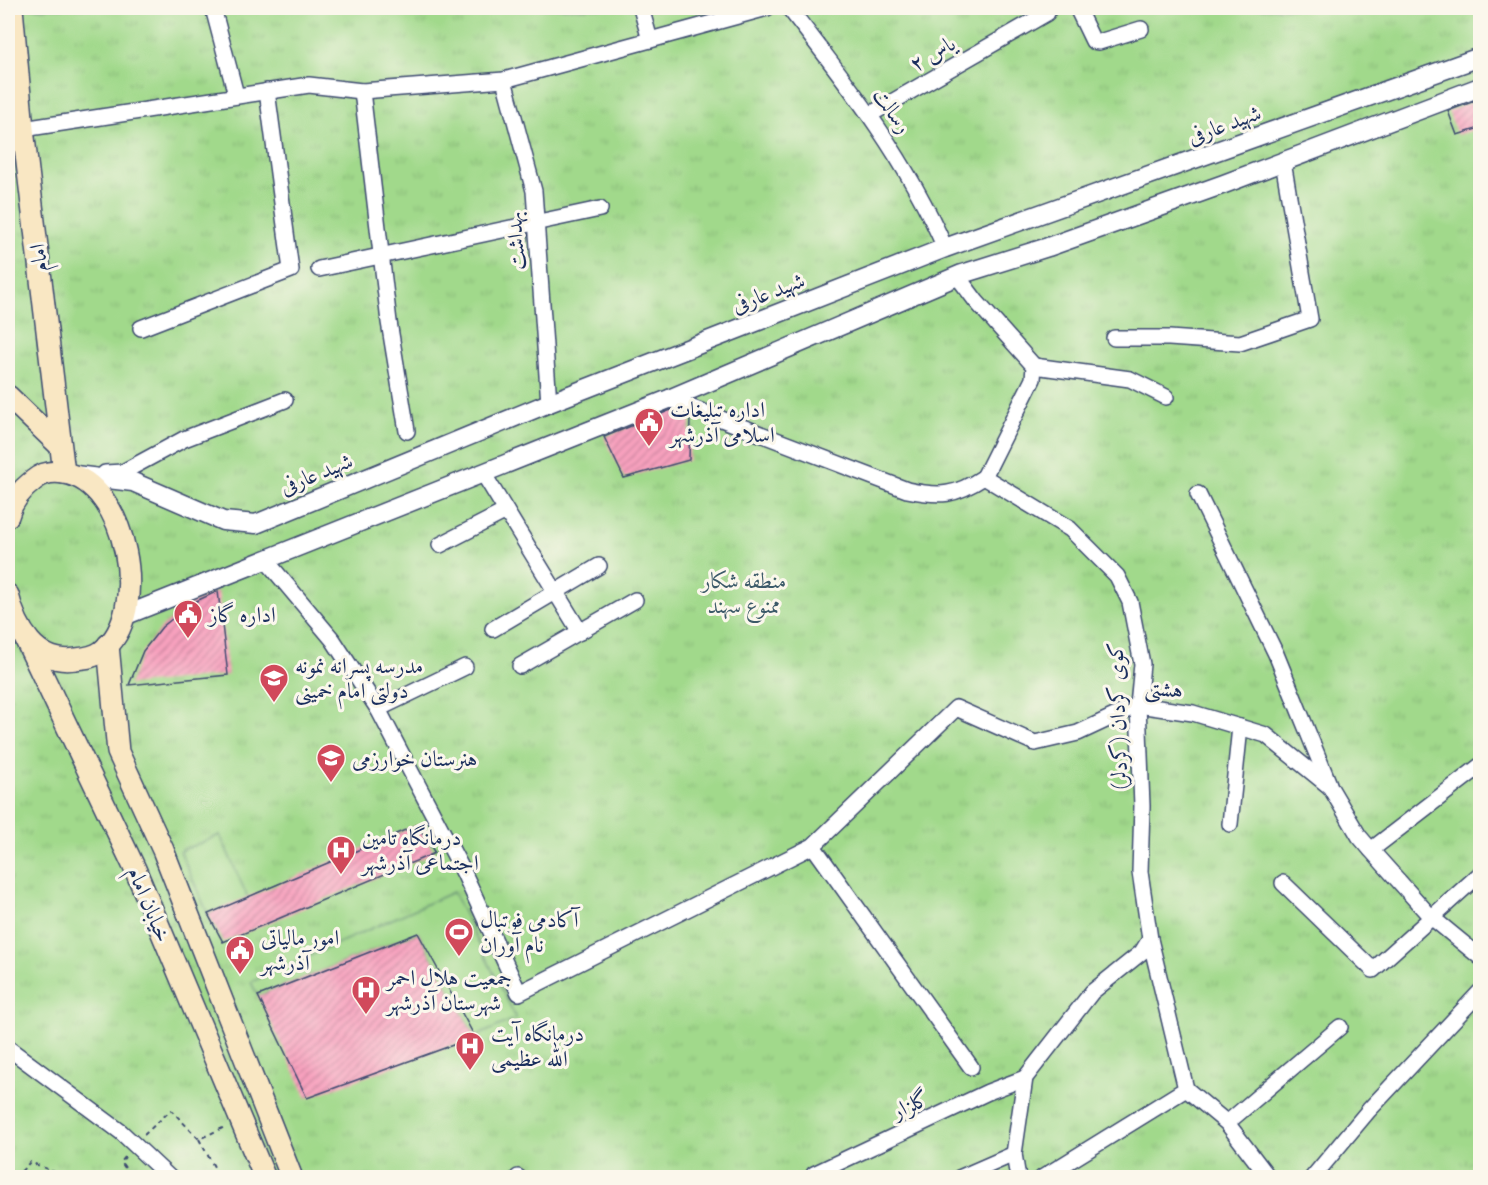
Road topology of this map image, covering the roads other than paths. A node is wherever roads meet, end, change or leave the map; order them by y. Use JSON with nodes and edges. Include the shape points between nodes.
{"nodes":[{"id":1,"x":12,"y":8,"type":"edge"},
{"id":2,"x":213,"y":8,"type":"edge"},
{"id":3,"x":641,"y":8,"type":"edge"},
{"id":4,"x":767,"y":8,"type":"edge"},
{"id":5,"x":789,"y":8,"type":"edge"},
{"id":6,"x":1077,"y":8,"type":"edge"},
{"id":7,"x":1047,"y":13,"type":"dead end"},
{"id":8,"x":1141,"y":29,"type":"dead end"},
{"id":9,"x":650,"y":40,"type":"junction"},
{"id":10,"x":1480,"y":57,"type":"edge"},
{"id":11,"x":504,"y":80,"type":"junction"},
{"id":12,"x":1480,"y":87,"type":"edge"},
{"id":13,"x":267,"y":91,"type":"junction"},
{"id":14,"x":362,"y":91,"type":"junction"},
{"id":15,"x":237,"y":95,"type":"junction"},
{"id":16,"x":871,"y":114,"type":"junction"},
{"id":17,"x":23,"y":129,"type":"junction"},
{"id":18,"x":1283,"y":162,"type":"junction"},
{"id":19,"x":600,"y":209,"type":"dead end"},
{"id":20,"x":536,"y":221,"type":"junction"},
{"id":21,"x":946,"y":249,"type":"junction"},
{"id":22,"x":382,"y":254,"type":"junction"},
{"id":23,"x":319,"y":269,"type":"dead end"},
{"id":24,"x":958,"y":277,"type":"junction"},
{"id":25,"x":141,"y":328,"type":"dead end"},
{"id":26,"x":1114,"y":338,"type":"dead end"},
{"id":27,"x":1034,"y":366,"type":"junction"},
{"id":28,"x":8,"y":396,"type":"edge"},
{"id":29,"x":1166,"y":397,"type":"dead end"},
{"id":30,"x":669,"y":399,"type":"junction"},
{"id":31,"x":285,"y":400,"type":"dead end"},
{"id":32,"x":549,"y":403,"type":"junction"},
{"id":33,"x":407,"y":431,"type":"dead end"},
{"id":34,"x":59,"y":445,"type":"junction"},
{"id":35,"x":483,"y":473,"type":"junction"},
{"id":36,"x":70,"y":474,"type":"junction"},
{"id":37,"x":984,"y":477,"type":"junction"},
{"id":38,"x":1198,"y":494,"type":"dead end"},
{"id":39,"x":507,"y":511,"type":"junction"},
{"id":40,"x":8,"y":516,"type":"edge"},
{"id":41,"x":440,"y":545,"type":"dead end"},
{"id":42,"x":265,"y":559,"type":"junction"},
{"id":43,"x":598,"y":566,"type":"dead end"},
{"id":44,"x":557,"y":593,"type":"junction"},
{"id":45,"x":8,"y":595,"type":"edge"},
{"id":46,"x":634,"y":600,"type":"dead end"},
{"id":47,"x":124,"y":615,"type":"junction"},
{"id":48,"x":494,"y":629,"type":"dead end"},
{"id":49,"x":579,"y":632,"type":"junction"},
{"id":50,"x":24,"y":636,"type":"junction"},
{"id":51,"x":108,"y":645,"type":"junction"},
{"id":52,"x":520,"y":666,"type":"dead end"},
{"id":53,"x":465,"y":667,"type":"dead end"},
{"id":54,"x":1138,"y":705,"type":"junction"},
{"id":55,"x":378,"y":709,"type":"junction"},
{"id":56,"x":1240,"y":727,"type":"junction"},
{"id":57,"x":1480,"y":766,"type":"edge"},
{"id":58,"x":1330,"y":787,"type":"junction"},
{"id":59,"x":1230,"y":824,"type":"dead end"},
{"id":60,"x":813,"y":846,"type":"junction"},
{"id":61,"x":1371,"y":850,"type":"junction"},
{"id":62,"x":1480,"y":873,"type":"edge"},
{"id":63,"x":1282,"y":883,"type":"dead end"},
{"id":64,"x":1430,"y":916,"type":"junction"},
{"id":65,"x":1150,"y":939,"type":"junction"},
{"id":66,"x":1480,"y":957,"type":"edge"},
{"id":67,"x":1480,"y":992,"type":"edge"},
{"id":68,"x":1340,"y":1027,"type":"dead end"},
{"id":69,"x":8,"y":1048,"type":"edge"},
{"id":70,"x":970,"y":1067,"type":"dead end"},
{"id":71,"x":1025,"y":1078,"type":"junction"},
{"id":72,"x":1186,"y":1089,"type":"junction"},
{"id":73,"x":1227,"y":1124,"type":"junction"},
{"id":74,"x":1014,"y":1154,"type":"junction"},
{"id":75,"x":814,"y":1174,"type":"dead end"},
{"id":76,"x":170,"y":1178,"type":"edge"},
{"id":77,"x":265,"y":1178,"type":"edge"},
{"id":78,"x":292,"y":1178,"type":"edge"},
{"id":79,"x":960,"y":1178,"type":"edge"},
{"id":80,"x":1018,"y":1178,"type":"edge"},
{"id":81,"x":1042,"y":1178,"type":"edge"},
{"id":82,"x":1269,"y":1178,"type":"edge"},
{"id":83,"x":1312,"y":1178,"type":"edge"}],
"edges":[{"from":1,"to":17,"type":"main road","name":"امام"},
{"from":2,"to":15,"type":"street"},
{"from":3,"to":9,"type":"street"},
{"from":4,"to":9,"type":"street"},
{"from":5,"to":16,"type":"street","name":"رسالت"},
{"from":6,"to":8,"type":"street","via":[[1093,41]]},
{"from":7,"to":16,"type":"street","name":"یاس ۲"},
{"from":9,"to":11,"type":"street"},
{"from":10,"to":21,"type":"street","name":"شهید عارفی"},
{"from":11,"to":14,"type":"street"},
{"from":11,"to":20,"type":"street","name":"بهداشت","via":[[534,191]]},
{"from":12,"to":18,"type":"street"},
{"from":13,"to":14,"type":"street","via":[[309,85]]},
{"from":13,"to":15,"type":"street"},
{"from":13,"to":25,"type":"street","via":[[291,270]]},
{"from":14,"to":22,"type":"street"},
{"from":15,"to":17,"type":"street"},
{"from":16,"to":21,"type":"street","name":"رسالت","via":[[929,210]]},
{"from":17,"to":34,"type":"main road","name":"امام"},
{"from":18,"to":24,"type":"street"},
{"from":18,"to":26,"type":"street","via":[[1310,320],[1240,343]]},
{"from":19,"to":20,"type":"street"},
{"from":20,"to":22,"type":"street"},
{"from":20,"to":32,"type":"street","name":"بهداشت"},
{"from":21,"to":24,"type":"street","via":[[965,256],[966,266]]},
{"from":21,"to":24,"type":"street","via":[[935,257],[935,268],[942,276]]},
{"from":21,"to":32,"type":"street","name":"شهید عارفی"},
{"from":22,"to":23,"type":"street"},
{"from":22,"to":33,"type":"street","via":[[388,322]]},
{"from":24,"to":27,"type":"street"},
{"from":24,"to":30,"type":"street"},
{"from":27,"to":29,"type":"street","via":[[1130,379]]},
{"from":27,"to":37,"type":"street","via":[[1033,379]]},
{"from":28,"to":34,"type":"main road"},
{"from":30,"to":35,"type":"street"},
{"from":30,"to":37,"type":"street","via":[[907,490],[927,494],[961,492]]},
{"from":31,"to":36,"type":"street","via":[[184,439],[123,472]]},
{"from":32,"to":36,"type":"street","name":"شهید عارفی","via":[[256,524],[223,520],[133,482]]},
{"from":34,"to":36,"type":"main road","name":"امام"},
{"from":35,"to":39,"type":"street"},
{"from":35,"to":42,"type":"street"},
{"from":36,"to":40,"type":"main road","via":[[40,475],[24,487]]},
{"from":36,"to":47,"type":"main road","via":[[91,484],[118,527],[128,579]]},
{"from":37,"to":54,"type":"street","name":"کوی کردان (کردلر)","via":[[1070,529],[1117,576],[1130,602],[1139,644],[1142,664]]},
{"from":38,"to":58,"type":"street","via":[[1276,654]]},
{"from":39,"to":41,"type":"street"},
{"from":39,"to":44,"type":"street"},
{"from":42,"to":47,"type":"street"},
{"from":42,"to":55,"type":"street","via":[[333,640]]},
{"from":43,"to":44,"type":"street"},
{"from":44,"to":48,"type":"street"},
{"from":44,"to":49,"type":"street"},
{"from":45,"to":50,"type":"main road","name":"خیابان امام"},
{"from":46,"to":49,"type":"street"},
{"from":47,"to":51,"type":"main road"},
{"from":49,"to":52,"type":"street"},
{"from":50,"to":51,"type":"main road","via":[[52,658],[70,660],[100,653]]},
{"from":50,"to":77,"type":"main road","name":"خیابان امام","via":[[135,869]]},
{"from":51,"to":78,"type":"main road","name":"خیابان امام","via":[[118,752],[163,850]]},
{"from":53,"to":55,"type":"street"},
{"from":54,"to":56,"type":"street","name":"هشتی","via":[[1193,713]]},
{"from":54,"to":60,"type":"street","name":"هشتی","via":[[1078,733],[1035,743],[956,708]]},
{"from":54,"to":65,"type":"street","name":"کوی کردان (کردلر)","via":[[1140,872]]},
{"from":55,"to":60,"type":"street","via":[[464,873],[519,993]]},
{"from":56,"to":58,"type":"street","name":"هشتی","via":[[1266,735]]},
{"from":56,"to":59,"type":"street"},
{"from":57,"to":61,"type":"street"},
{"from":58,"to":61,"type":"street","name":"هشتی"},
{"from":60,"to":70,"type":"street"},
{"from":61,"to":64,"type":"street","name":"هشتی"},
{"from":62,"to":64,"type":"street"},
{"from":63,"to":64,"type":"street","via":[[1373,970]]},
{"from":64,"to":66,"type":"street","name":"هشتی"},
{"from":65,"to":71,"type":"street","via":[[1142,952],[1092,992]]},
{"from":65,"to":72,"type":"street","name":"کوی کردان (کردلر)"},
{"from":67,"to":83,"type":"street","via":[[1369,1110]]},
{"from":68,"to":73,"type":"street"},
{"from":69,"to":76,"type":"street","via":[[134,1144]]},
{"from":71,"to":74,"type":"street"},
{"from":71,"to":75,"type":"street","name":"گلزار"},
{"from":72,"to":73,"type":"street"},
{"from":72,"to":81,"type":"street"},
{"from":73,"to":82,"type":"street","via":[[1255,1155]]},
{"from":74,"to":79,"type":"street"},
{"from":74,"to":80,"type":"street"}]}
